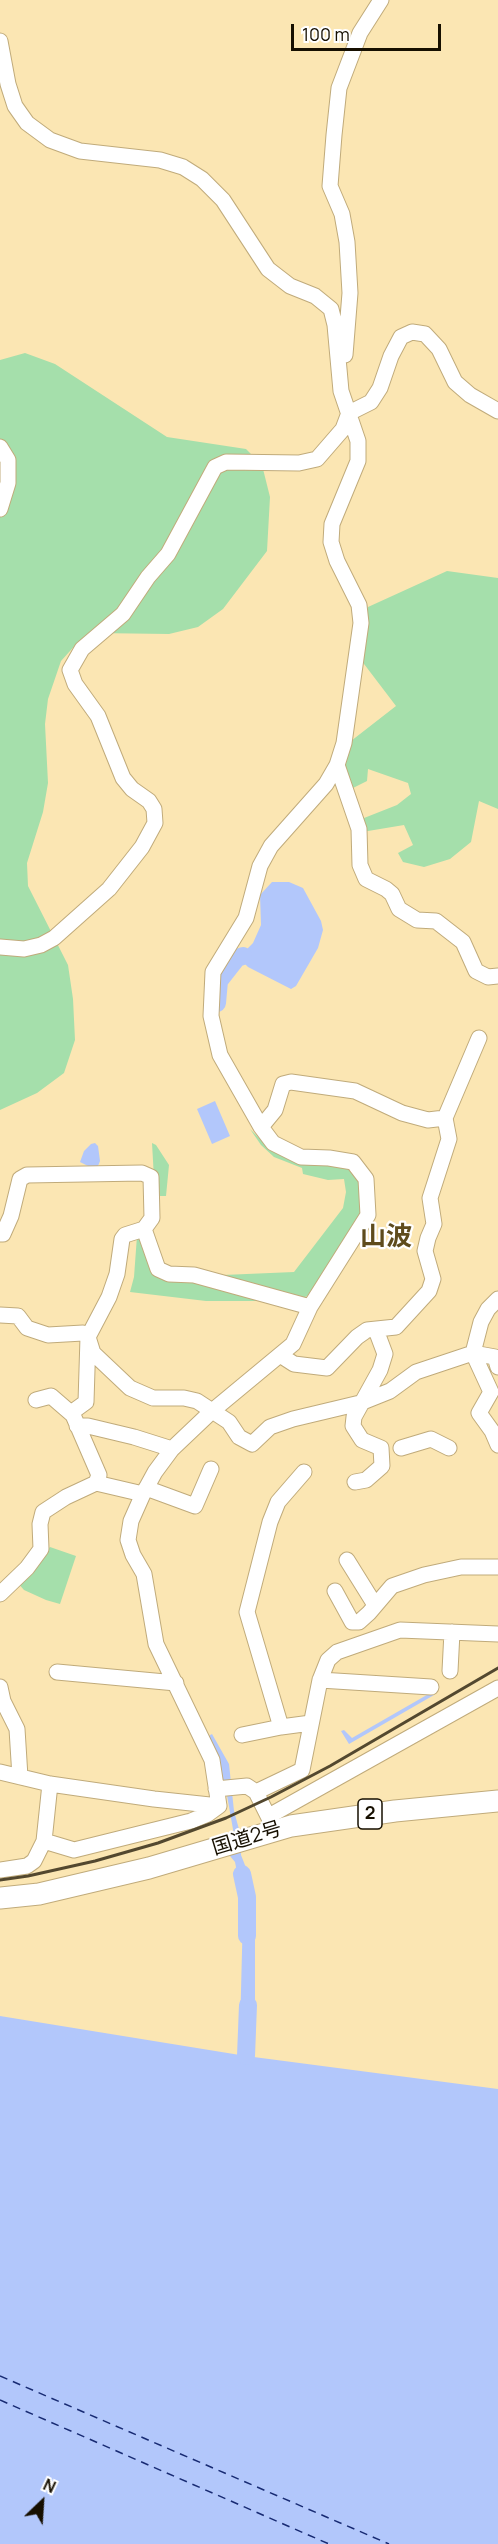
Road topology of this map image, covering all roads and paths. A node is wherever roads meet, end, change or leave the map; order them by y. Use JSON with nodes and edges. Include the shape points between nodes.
{"nodes":[{"id":1,"x":375,"y":1,"type":"edge"},
{"id":2,"x":0,"y":41,"type":"edge"},
{"id":3,"x":337,"y":365,"type":"junction"},
{"id":4,"x":498,"y":411,"type":"edge"},
{"id":5,"x":349,"y":413,"type":"junction"},
{"id":6,"x":0,"y":447,"type":"edge"},
{"id":7,"x":0,"y":509,"type":"edge"},
{"id":8,"x":337,"y":765,"type":"junction"},
{"id":9,"x":0,"y":947,"type":"edge"},
{"id":10,"x":498,"y":976,"type":"edge"},
{"id":11,"x":479,"y":1038,"type":"dead end"},
{"id":12,"x":445,"y":1118,"type":"junction"},
{"id":13,"x":261,"y":1127,"type":"junction"},
{"id":14,"x":144,"y":1229,"type":"junction"},
{"id":15,"x":0,"y":1234,"type":"edge"},
{"id":16,"x":498,"y":1299,"type":"edge"},
{"id":17,"x":309,"y":1307,"type":"junction"},
{"id":18,"x":0,"y":1315,"type":"edge"},
{"id":19,"x":376,"y":1330,"type":"junction"},
{"id":20,"x":88,"y":1337,"type":"junction"},
{"id":21,"x":473,"y":1353,"type":"junction"},
{"id":22,"x":280,"y":1355,"type":"junction"},
{"id":23,"x":498,"y":1367,"type":"edge"},
{"id":24,"x":36,"y":1400,"type":"dead end"},
{"id":25,"x":360,"y":1403,"type":"junction"},
{"id":26,"x":212,"y":1412,"type":"junction"},
{"id":27,"x":75,"y":1421,"type":"junction"},
{"id":28,"x":498,"y":1445,"type":"edge"},
{"id":29,"x":401,"y":1448,"type":"dead end"},
{"id":30,"x":449,"y":1448,"type":"dead end"},
{"id":31,"x":172,"y":1449,"type":"junction"},
{"id":32,"x":212,"y":1469,"type":"dead end"},
{"id":33,"x":304,"y":1472,"type":"dead end"},
{"id":34,"x":355,"y":1482,"type":"dead end"},
{"id":35,"x":96,"y":1483,"type":"junction"},
{"id":36,"x":145,"y":1491,"type":"junction"},
{"id":37,"x":347,"y":1560,"type":"dead end"},
{"id":38,"x":498,"y":1567,"type":"edge"},
{"id":39,"x":335,"y":1591,"type":"dead end"},
{"id":40,"x":0,"y":1594,"type":"edge"},
{"id":41,"x":375,"y":1605,"type":"junction"},
{"id":42,"x":452,"y":1632,"type":"junction"},
{"id":43,"x":498,"y":1634,"type":"edge"},
{"id":44,"x":450,"y":1671,"type":"dead end"},
{"id":45,"x":57,"y":1672,"type":"dead end"},
{"id":46,"x":320,"y":1680,"type":"junction"},
{"id":47,"x":176,"y":1683,"type":"junction"},
{"id":48,"x":0,"y":1687,"type":"edge"},
{"id":49,"x":431,"y":1687,"type":"dead end"},
{"id":50,"x":498,"y":1688,"type":"edge"},
{"id":51,"x":311,"y":1723,"type":"junction"},
{"id":52,"x":281,"y":1727,"type":"junction"},
{"id":53,"x":242,"y":1735,"type":"dead end"},
{"id":54,"x":0,"y":1772,"type":"edge"},
{"id":55,"x":20,"y":1778,"type":"junction"},
{"id":56,"x":50,"y":1784,"type":"junction"},
{"id":57,"x":216,"y":1789,"type":"junction"},
{"id":58,"x":256,"y":1792,"type":"junction"},
{"id":59,"x":498,"y":1801,"type":"edge"},
{"id":60,"x":219,"y":1806,"type":"junction"},
{"id":61,"x":272,"y":1823,"type":"junction"},
{"id":62,"x":44,"y":1841,"type":"junction"},
{"id":63,"x":0,"y":1870,"type":"edge"},
{"id":64,"x":0,"y":1898,"type":"edge"}],
"edges":[{"from":1,"to":3,"type":"street","via":[[339,88],[335,123],[330,186],[342,214],[347,242],[350,301],[345,362]]},
{"from":2,"to":3,"type":"street","via":[[15,106],[27,123],[50,140],[80,151],[160,160],[183,167],[202,179],[223,200],[268,269],[331,309]]},
{"from":3,"to":5,"type":"street","via":[[340,391]]},
{"from":4,"to":5,"type":"street","via":[[455,382],[439,349],[425,333],[412,332],[401,337],[371,402]]},
{"from":5,"to":8,"type":"street","via":[[358,441],[358,461],[332,524],[331,542],[359,605],[361,623],[344,743]]},
{"from":5,"to":9,"type":"street","via":[[343,429],[317,459],[299,463],[226,462],[215,467],[168,554],[123,614],[74,660],[70,670],[75,684],[98,716],[123,778],[154,809],[155,823],[142,847],[109,889],[54,938],[24,949]]},
{"from":6,"to":7,"type":"street","via":[[8,460],[8,483]]},
{"from":8,"to":10,"type":"street","via":[[359,829],[360,865],[366,879],[392,894],[399,909],[417,920],[435,921],[463,942],[476,972]]},
{"from":8,"to":13,"type":"street","via":[[326,784],[271,846],[260,866],[246,918],[213,972],[211,1016],[220,1055]]},
{"from":11,"to":12,"type":"street"},
{"from":12,"to":13,"type":"street","via":[[428,1120],[402,1113],[355,1091],[291,1082],[283,1084],[275,1110]]},
{"from":12,"to":19,"type":"street","via":[[449,1139],[430,1198],[434,1224],[425,1251],[433,1279],[429,1291],[396,1327]]},
{"from":13,"to":17,"type":"street","via":[[273,1143],[301,1157],[352,1162],[366,1179],[368,1215]]},
{"from":14,"to":15,"type":"street","via":[[152,1218],[151,1177],[142,1173],[27,1175],[21,1179],[11,1216]]},
{"from":14,"to":17,"type":"street","via":[[159,1269],[169,1274],[194,1275]]},
{"from":14,"to":20,"type":"street","via":[[122,1239],[114,1284]]},
{"from":16,"to":21,"type":"street","via":[[481,1322]]},
{"from":17,"to":22,"type":"street","via":[[294,1344]]},
{"from":18,"to":20,"type":"street","via":[[18,1316],[27,1328],[48,1335],[83,1333]]},
{"from":19,"to":22,"type":"street","via":[[367,1330],[357,1337],[327,1368],[294,1364]]},
{"from":19,"to":25,"type":"street","via":[[385,1354]]},
{"from":20,"to":26,"type":"street","via":[[93,1353],[130,1388],[153,1398],[197,1401]]},
{"from":20,"to":27,"type":"street","via":[[86,1402],[75,1410]]},
{"from":21,"to":23,"type":"street","via":[[495,1357]]},
{"from":21,"to":25,"type":"street","via":[[416,1372],[390,1391]]},
{"from":21,"to":28,"type":"street","via":[[491,1392],[479,1413]]},
{"from":22,"to":26,"type":"street"},
{"from":24,"to":27,"type":"street","via":[[51,1395]]},
{"from":25,"to":26,"type":"street","via":[[270,1427],[252,1444],[238,1437],[230,1422]]},
{"from":25,"to":34,"type":"street","via":[[353,1426],[362,1440],[381,1448],[382,1466],[366,1479]]},
{"from":26,"to":31,"type":"street"},
{"from":27,"to":31,"type":"street"},
{"from":27,"to":35,"type":"street","via":[[99,1475]]},
{"from":29,"to":30,"type":"street","via":[[431,1439]]},
{"from":31,"to":36,"type":"street"},
{"from":32,"to":36,"type":"street","via":[[195,1506]]},
{"from":33,"to":52,"type":"street","via":[[278,1502],[247,1608]]},
{"from":35,"to":36,"type":"street"},
{"from":35,"to":40,"type":"street","via":[[43,1512],[41,1549]]},
{"from":36,"to":47,"type":"street","via":[[130,1521],[128,1540],[144,1574],[156,1644]]},
{"from":37,"to":41,"type":"street"},
{"from":38,"to":41,"type":"street","via":[[461,1567],[424,1575],[392,1586]]},
{"from":39,"to":41,"type":"street","via":[[352,1622],[359,1622]]},
{"from":42,"to":43,"type":"street"},
{"from":42,"to":44,"type":"street"},
{"from":42,"to":46,"type":"street","via":[[400,1630],[384,1634],[337,1652],[328,1660]]},
{"from":45,"to":47,"type":"street"},
{"from":46,"to":49,"type":"street"},
{"from":46,"to":51,"type":"street"},
{"from":47,"to":57,"type":"street","via":[[212,1760]]},
{"from":48,"to":55,"type":"street","via":[[17,1729]]},
{"from":50,"to":61,"type":"street"},
{"from":51,"to":52,"type":"street"},
{"from":51,"to":58,"type":"street","via":[[302,1770]]},
{"from":52,"to":53,"type":"street"},
{"from":54,"to":55,"type":"street"},
{"from":55,"to":56,"type":"street"},
{"from":56,"to":60,"type":"street"},
{"from":56,"to":62,"type":"street"},
{"from":57,"to":58,"type":"street","via":[[236,1785]]},
{"from":57,"to":60,"type":"street"},
{"from":58,"to":61,"type":"street"},
{"from":59,"to":61,"type":"highway","name":"国道2号","number":"2"},
{"from":60,"to":62,"type":"street","via":[[191,1821],[74,1850]]},
{"from":61,"to":64,"type":"highway","name":"国道2号","number":"2","via":[[244,1840],[149,1868],[39,1894]]},
{"from":62,"to":63,"type":"street","via":[[27,1866]]}]}
